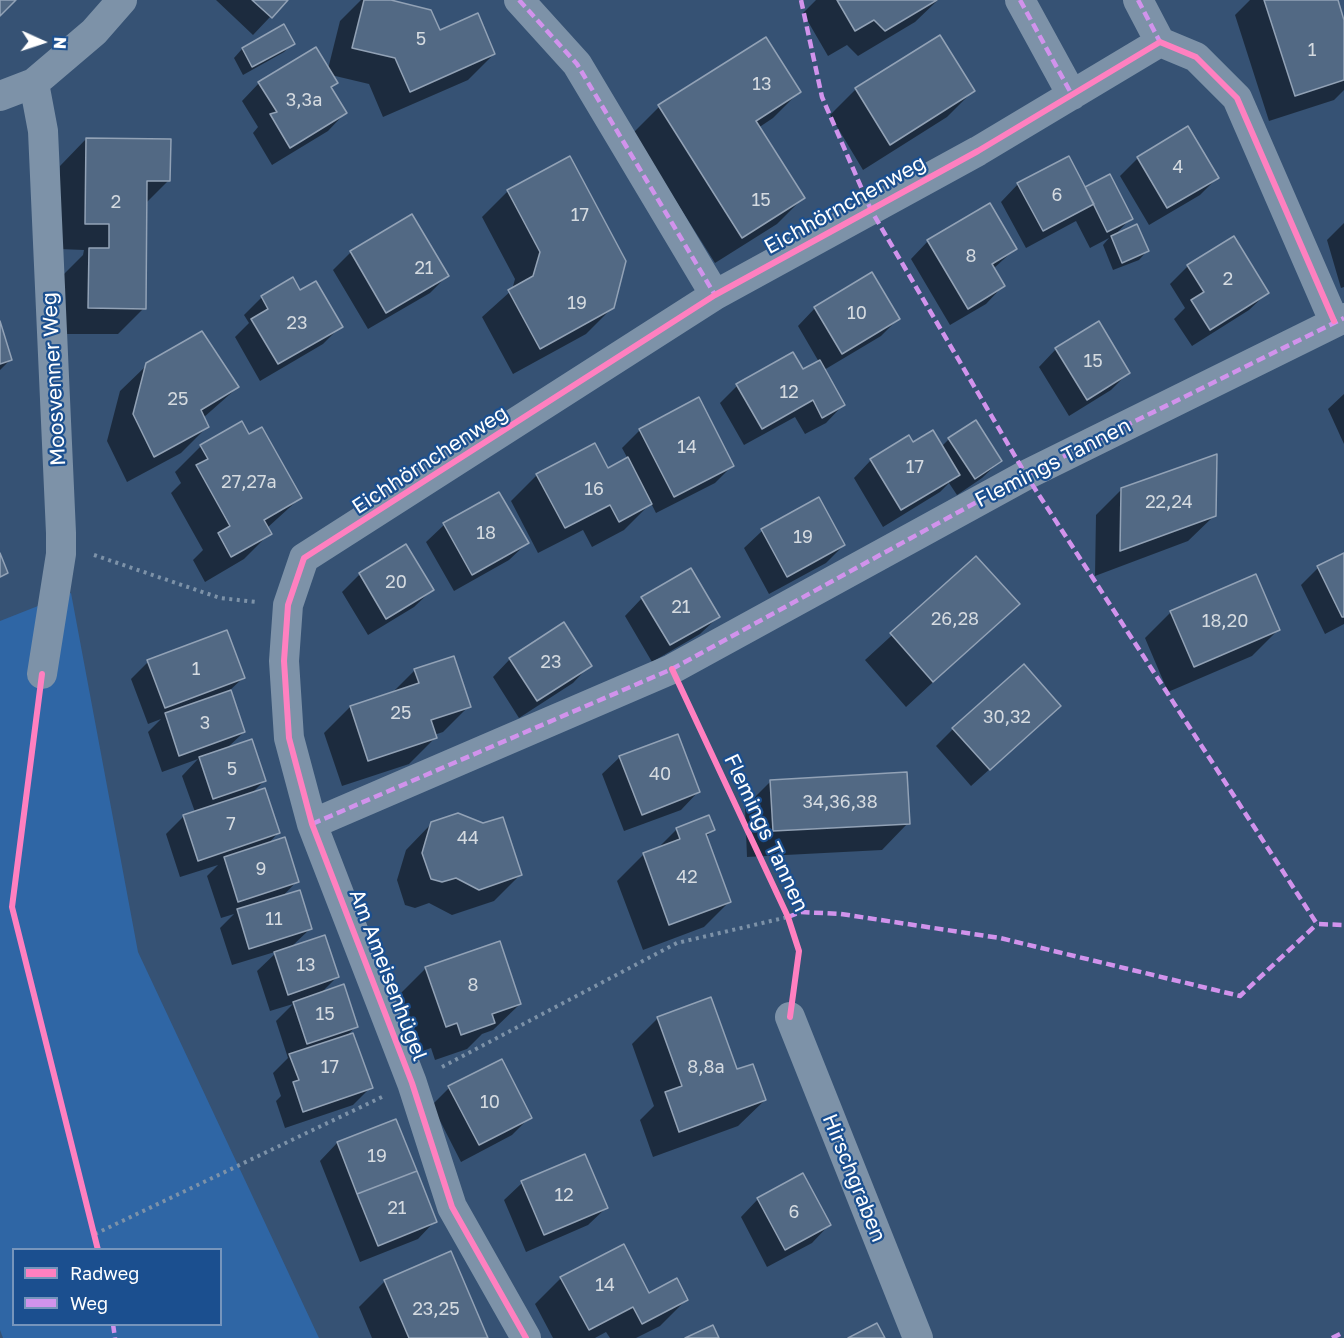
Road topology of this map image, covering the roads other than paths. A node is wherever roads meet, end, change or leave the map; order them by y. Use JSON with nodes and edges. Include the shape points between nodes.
{"nodes":[{"id":1,"x":122,"y":0,"type":"edge"},
{"id":2,"x":519,"y":0,"type":"edge"},
{"id":3,"x":1020,"y":0,"type":"edge"},
{"id":4,"x":1138,"y":0,"type":"edge"},
{"id":5,"x":1160,"y":42,"type":"junction"},
{"id":6,"x":34,"y":83,"type":"junction"},
{"id":7,"x":1072,"y":94,"type":"junction"},
{"id":8,"x":0,"y":96,"type":"edge"},
{"id":9,"x":716,"y":295,"type":"junction"},
{"id":10,"x":1339,"y":319,"type":"edge"},
{"id":11,"x":288,"y":605,"type":"joint"},
{"id":12,"x":42,"y":674,"type":"dead end"},
{"id":13,"x":312,"y":824,"type":"junction"},
{"id":14,"x":790,"y":1017,"type":"dead end"},
{"id":15,"x":526,"y":1338,"type":"edge"},
{"id":16,"x":918,"y":1338,"type":"edge"}],
"edges":[{"from":1,"to":6,"type":"street","via":[[94,32]]},
{"from":2,"to":9,"type":"street","via":[[577,64]]},
{"from":3,"to":7,"type":"street"},
{"from":4,"to":5,"type":"street"},
{"from":5,"to":7,"type":"street","name":"Eichhörnchenweg"},
{"from":5,"to":10,"type":"street","via":[[1196,57],[1236,98]]},
{"from":6,"to":8,"type":"street"},
{"from":6,"to":12,"type":"street","name":"Moosvenner Weg","via":[[43,131],[61,533]]},
{"from":7,"to":9,"type":"street","name":"Eichhörnchenweg","via":[[978,151]]},
{"from":9,"to":11,"type":"street","name":"Eichhörnchenweg","via":[[304,558]]},
{"from":10,"to":13,"type":"street","name":"Flemings Tannen","via":[[1026,475],[672,669]]},
{"from":11,"to":13,"type":"street","name":"Am Ameisenhügel","via":[[284,662],[289,738]]},
{"from":13,"to":15,"type":"street","name":"Am Ameisenhügel","via":[[412,1083],[452,1207]]},
{"from":14,"to":16,"type":"street","name":"Hirschgraben"}]}
